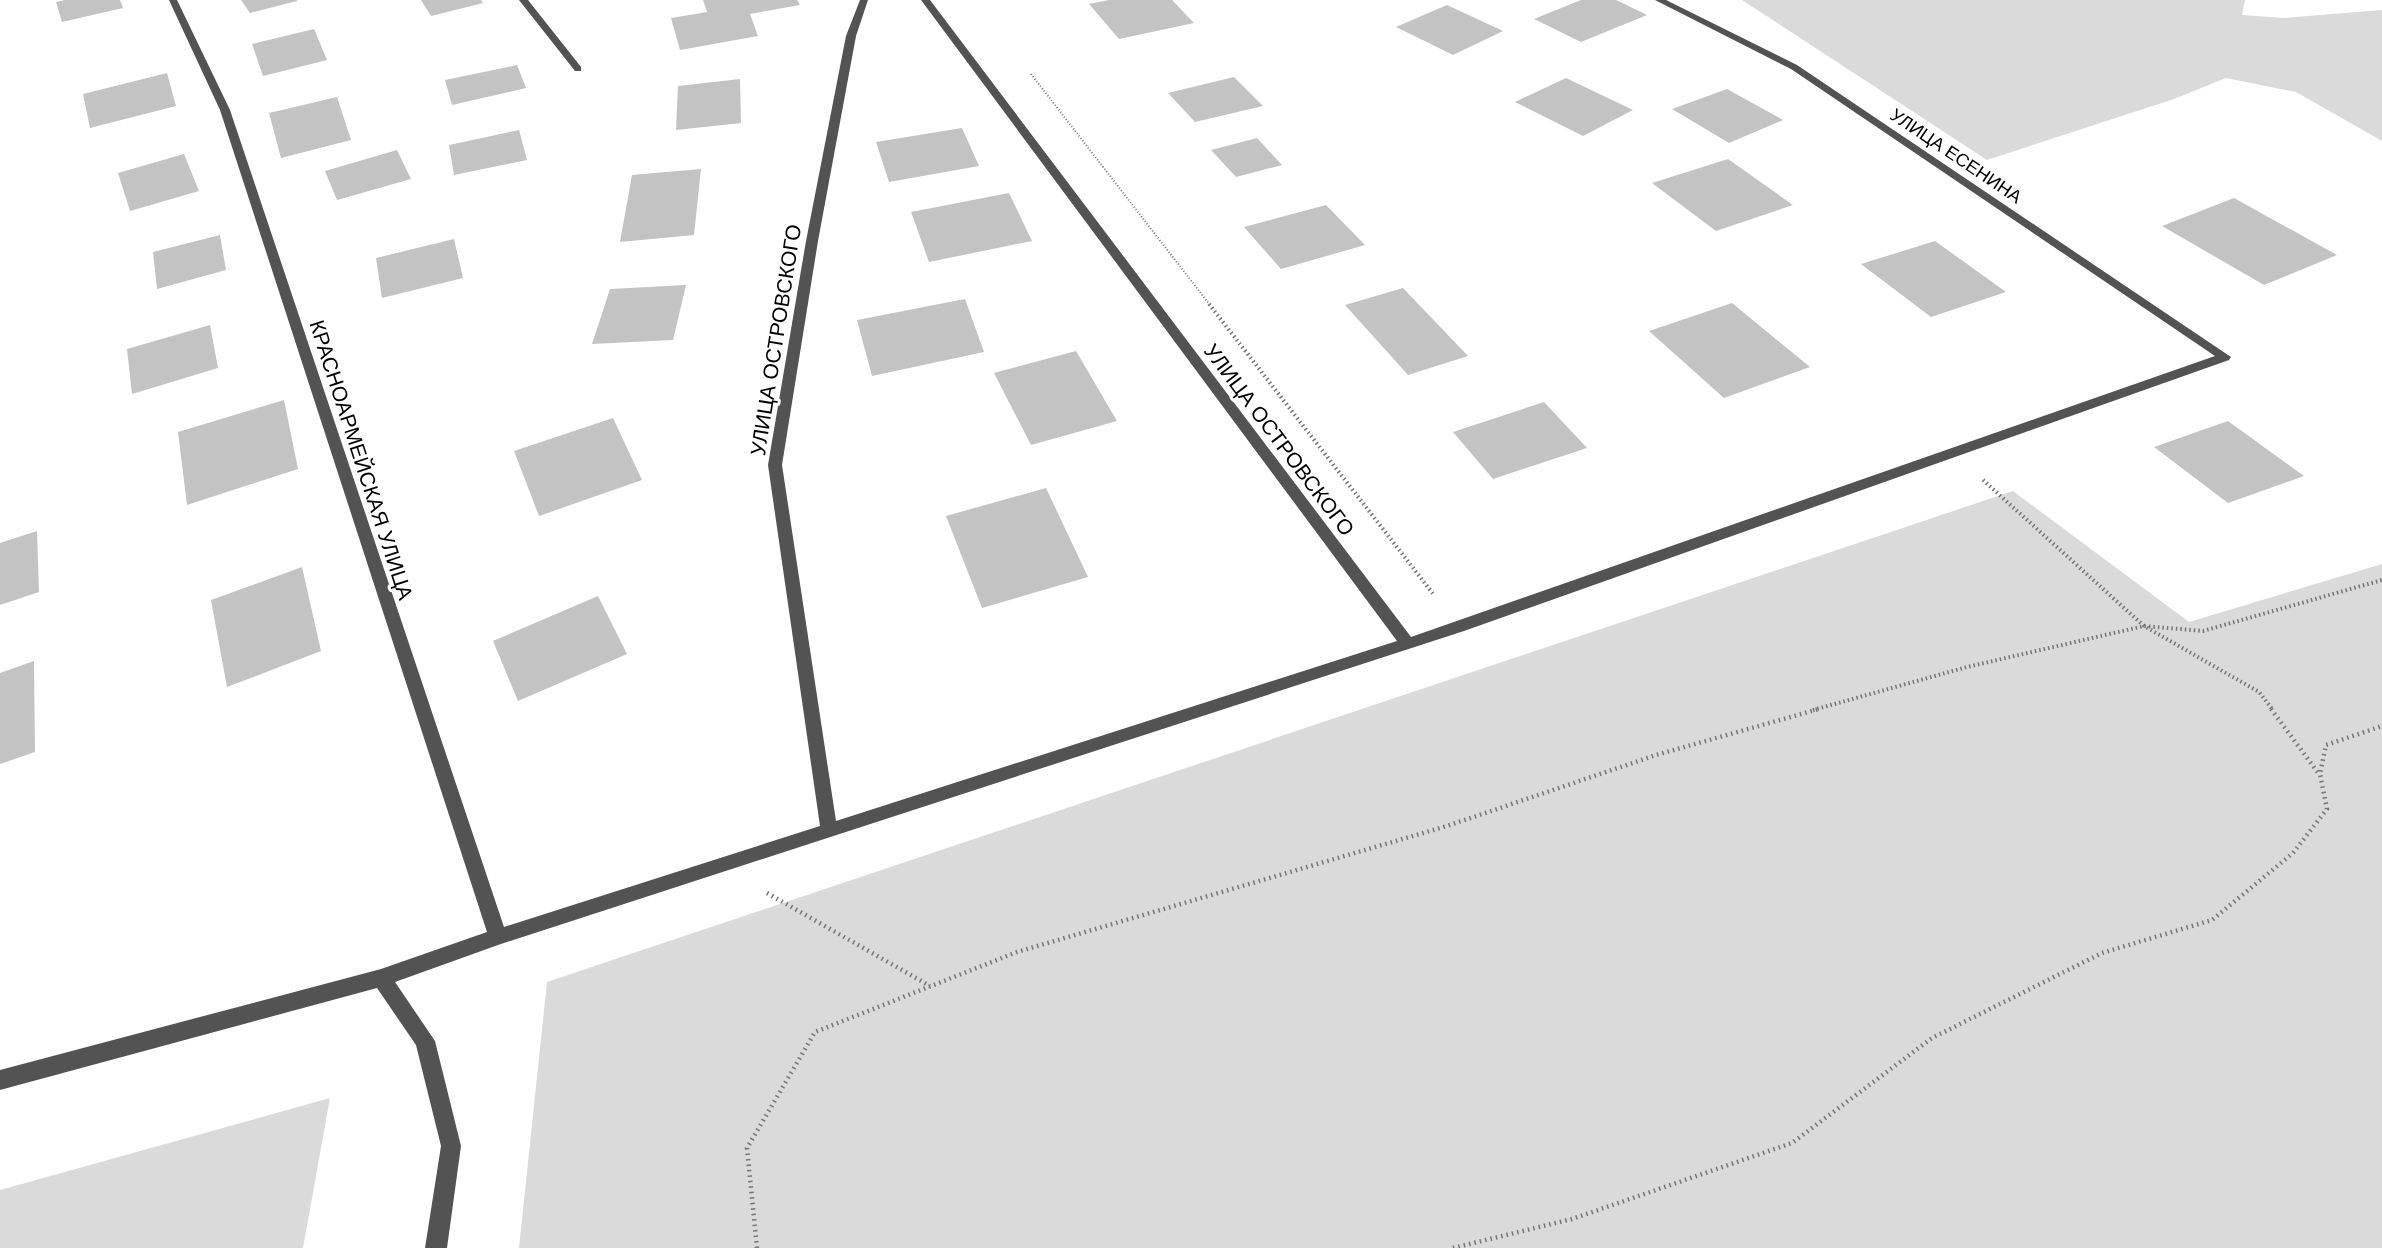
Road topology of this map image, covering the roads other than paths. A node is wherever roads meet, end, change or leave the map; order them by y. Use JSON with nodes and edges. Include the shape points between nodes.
{"nodes":[{"id":1,"x":173,"y":0,"type":"edge"},
{"id":2,"x":523,"y":0,"type":"edge"},
{"id":3,"x":864,"y":0,"type":"edge"},
{"id":4,"x":925,"y":0,"type":"edge"},
{"id":5,"x":1659,"y":0,"type":"edge"},
{"id":6,"x":578,"y":69,"type":"dead end"},
{"id":7,"x":1408,"y":644,"type":"junction"},
{"id":8,"x":829,"y":831,"type":"junction"},
{"id":9,"x":498,"y":937,"type":"junction"},
{"id":10,"x":381,"y":978,"type":"junction"},
{"id":11,"x":0,"y":1080,"type":"edge"},
{"id":12,"x":436,"y":1248,"type":"edge"}],
"edges":[{"from":1,"to":9,"type":"street","name":"КРАСНОАРМЕЙСКАЯ УЛИЦА","via":[[225,110]]},
{"from":2,"to":6,"type":"street"},
{"from":3,"to":8,"type":"street","name":"УЛИЦА ОСТРОВСКОГО","via":[[851,36],[775,465]]},
{"from":4,"to":7,"type":"street","name":"УЛИЦА ОСТРОВСКОГО"},
{"from":5,"to":7,"type":"street","name":"УЛИЦА ЕСЕНИНА","via":[[1794,67],[2225,357]]},
{"from":7,"to":8,"type":"street"},
{"from":8,"to":9,"type":"street"},
{"from":9,"to":10,"type":"street"},
{"from":10,"to":11,"type":"street"},
{"from":10,"to":12,"type":"street","via":[[425,1041],[451,1146]]}]}
